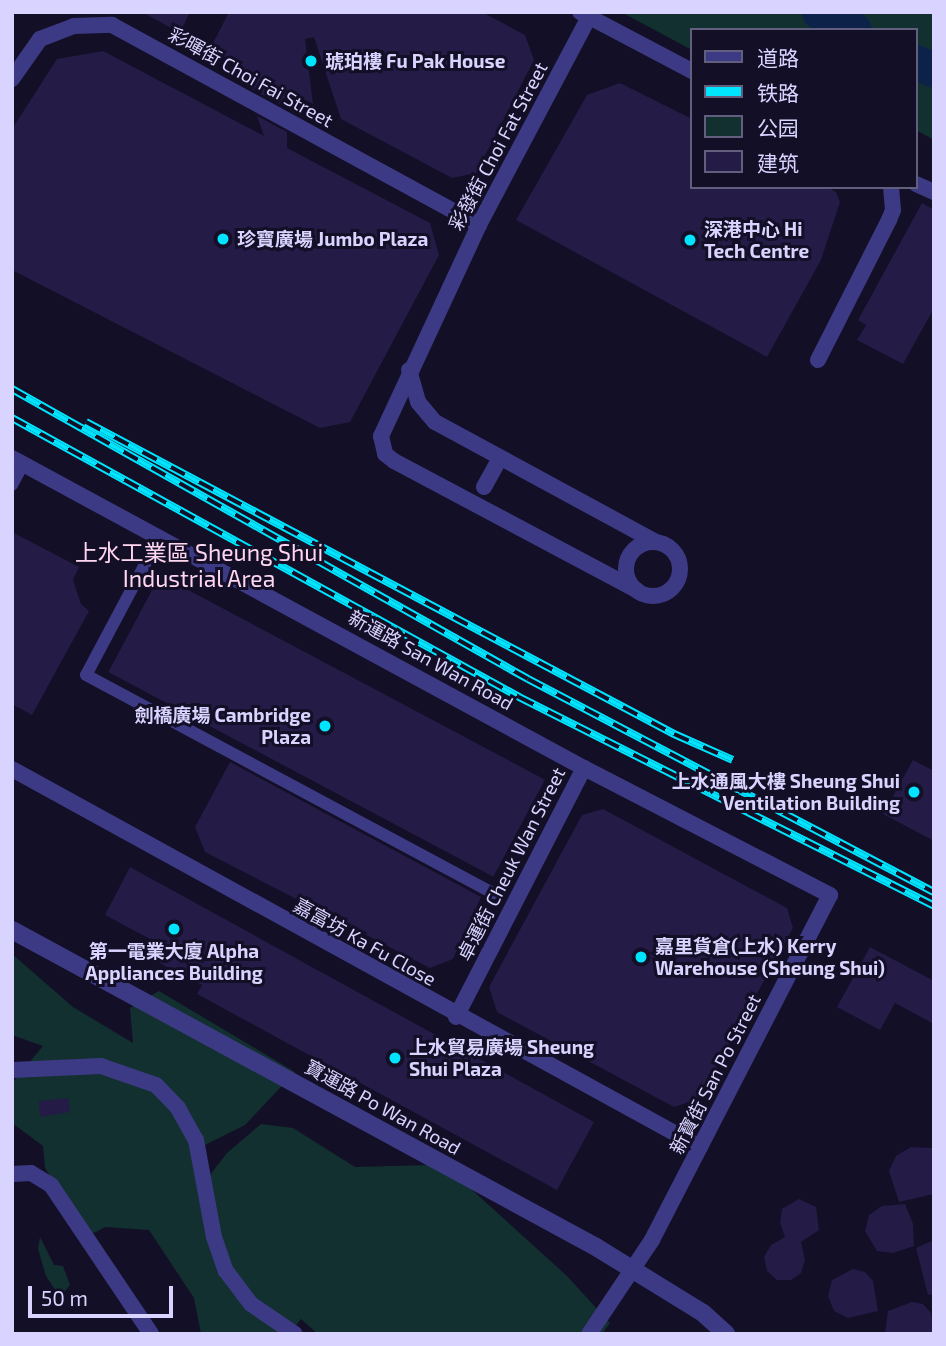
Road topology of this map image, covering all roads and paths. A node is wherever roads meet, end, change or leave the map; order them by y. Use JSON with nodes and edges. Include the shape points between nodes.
{"nodes":[{"id":1,"x":584,"y":15,"type":"edge"},
{"id":2,"x":690,"y":70,"type":"edge"},
{"id":3,"x":12,"y":79,"type":"edge"},
{"id":4,"x":918,"y":185,"type":"edge"},
{"id":5,"x":891,"y":189,"type":"edge"},
{"id":6,"x":934,"y":192,"type":"edge"},
{"id":7,"x":479,"y":225,"type":"junction"},
{"id":8,"x":818,"y":360,"type":"dead end"},
{"id":9,"x":409,"y":370,"type":"junction"},
{"id":10,"x":500,"y":458,"type":"junction"},
{"id":11,"x":18,"y":461,"type":"edge"},
{"id":12,"x":12,"y":485,"type":"edge"},
{"id":13,"x":484,"y":486,"type":"dead end"},
{"id":14,"x":160,"y":536,"type":"junction"},
{"id":15,"x":656,"y":542,"type":"junction"},
{"id":16,"x":638,"y":590,"type":"junction"},
{"id":17,"x":584,"y":768,"type":"junction"},
{"id":18,"x":12,"y":769,"type":"edge"},
{"id":19,"x":493,"y":893,"type":"dead end"},
{"id":20,"x":830,"y":895,"type":"joint"},
{"id":21,"x":12,"y":930,"type":"edge"},
{"id":22,"x":456,"y":1017,"type":"junction"},
{"id":23,"x":12,"y":1070,"type":"edge"},
{"id":24,"x":700,"y":1147,"type":"junction"},
{"id":25,"x":12,"y":1174,"type":"edge"},
{"id":26,"x":634,"y":1270,"type":"junction"},
{"id":27,"x":151,"y":1334,"type":"edge"},
{"id":28,"x":295,"y":1334,"type":"edge"},
{"id":29,"x":589,"y":1334,"type":"edge"},
{"id":30,"x":726,"y":1334,"type":"edge"}],
"edges":[{"from":1,"to":2,"type":"street"},
{"from":1,"to":7,"type":"street","name":"彩發街 Choi Fat Street"},
{"from":3,"to":7,"type":"street","name":"彩暉街 Choi Fai Street","via":[[40,39],[74,26],[112,25]]},
{"from":4,"to":6,"type":"street"},
{"from":5,"to":8,"type":"street","via":[[889,220]]},
{"from":7,"to":9,"type":"street","name":"彩發街 Choi Fat Street"},
{"from":9,"to":10,"type":"street","via":[[425,413]]},
{"from":9,"to":16,"type":"street","name":"彩發街 Choi Fat Street","via":[[384,423],[381,436],[386,454]]},
{"from":10,"to":13,"type":"street"},
{"from":10,"to":15,"type":"street"},
{"from":11,"to":12,"type":"street"},
{"from":11,"to":14,"type":"street","name":"新運路 San Wan Road"},
{"from":14,"to":17,"type":"street","name":"新運路 San Wan Road"},
{"from":14,"to":19,"type":"street","via":[[86,675]]},
{"from":15,"to":16,"type":"street","via":[[639,546],[628,559],[627,576]]},
{"from":15,"to":16,"type":"street","via":[[677,556],[679,574],[663,593]]},
{"from":17,"to":20,"type":"street","name":"新運路 San Wan Road"},
{"from":17,"to":22,"type":"street","name":"卓運街 Cheuk Wan Street"},
{"from":18,"to":22,"type":"street","name":"嘉富坊 Ka Fu Close"},
{"from":20,"to":24,"type":"street","name":"新寶街 San Po Street"},
{"from":21,"to":26,"type":"street","name":"寶運路 Po Wan Road"},
{"from":22,"to":24,"type":"street","name":"嘉富坊 Ka Fu Close"},
{"from":23,"to":28,"type":"street","via":[[101,1066],[156,1085],[178,1108],[196,1140],[214,1237],[226,1271],[251,1304]]},
{"from":24,"to":26,"type":"street","name":"新寶街 San Po Street"},
{"from":25,"to":27,"type":"street","via":[[31,1173],[51,1185]]},
{"from":26,"to":29,"type":"street","name":"新寶街 San Po Street"},
{"from":26,"to":30,"type":"street","name":"寶運路 Po Wan Road","via":[[703,1313]]}]}
